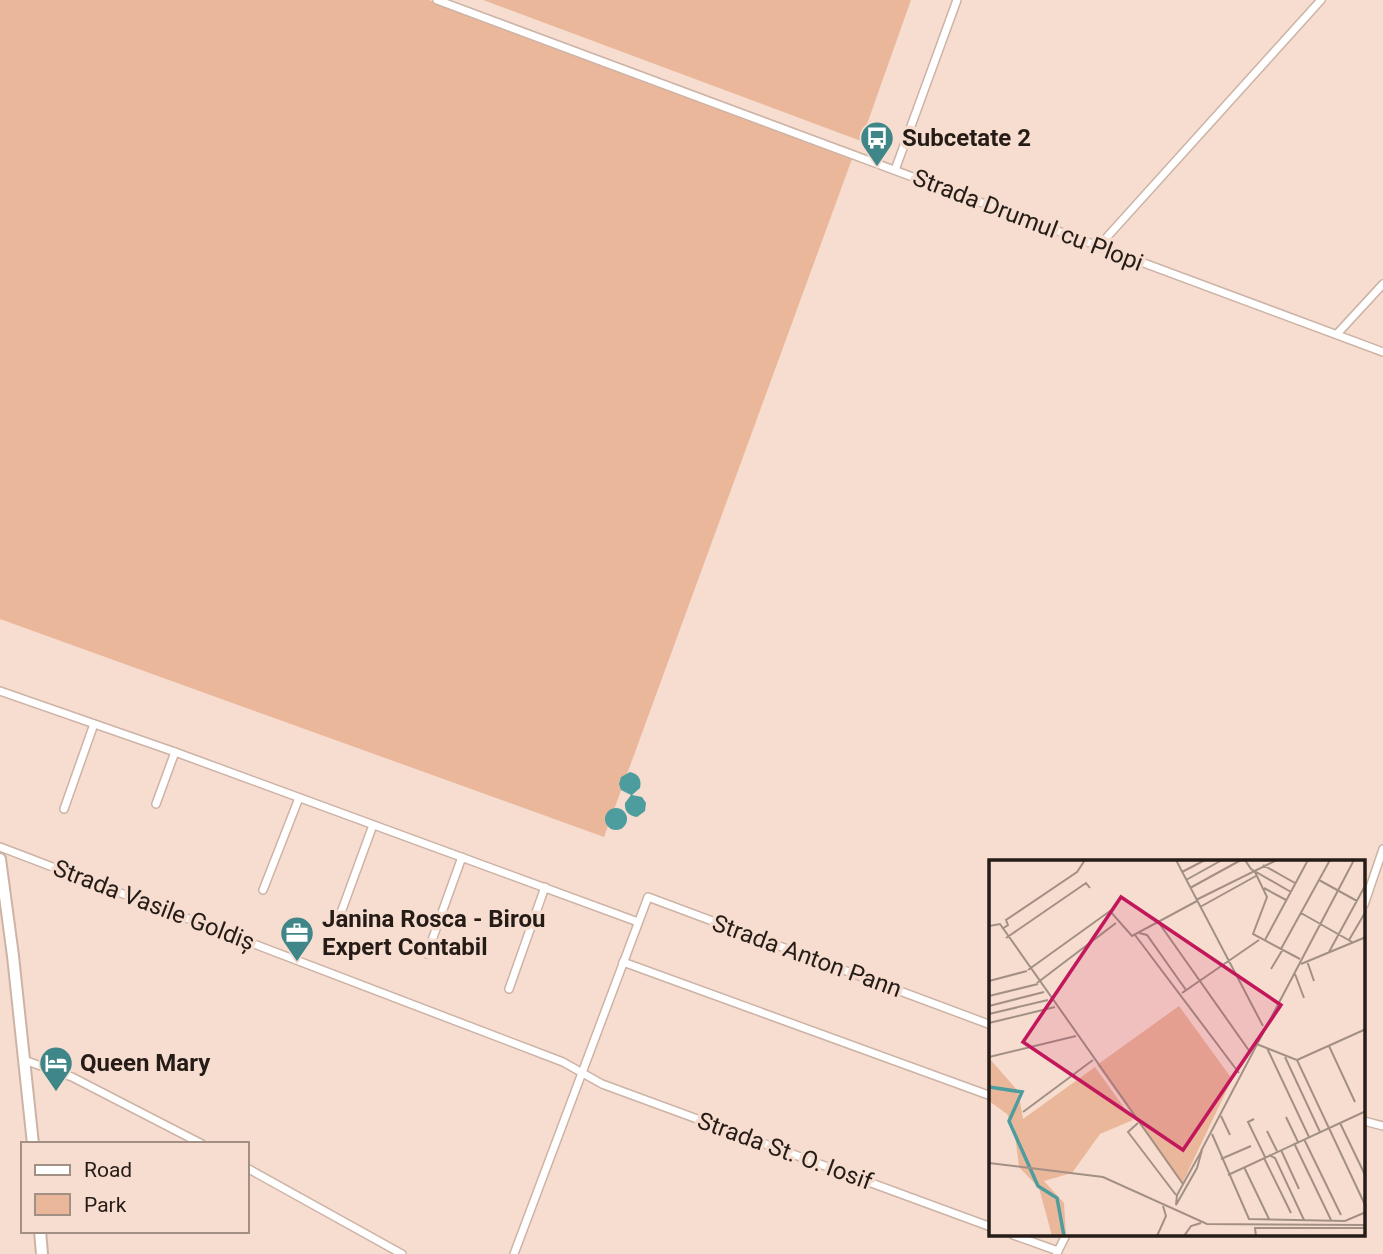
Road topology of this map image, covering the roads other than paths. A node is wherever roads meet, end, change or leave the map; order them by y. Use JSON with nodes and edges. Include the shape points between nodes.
{"nodes":[{"id":1,"x":437,"y":0,"type":"edge"},
{"id":2,"x":957,"y":0,"type":"edge"},
{"id":3,"x":1321,"y":0,"type":"edge"},
{"id":4,"x":895,"y":170,"type":"junction"},
{"id":5,"x":1098,"y":247,"type":"junction"},
{"id":6,"x":1383,"y":284,"type":"edge"},
{"id":7,"x":1338,"y":334,"type":"junction"},
{"id":8,"x":1383,"y":352,"type":"edge"},
{"id":9,"x":0,"y":691,"type":"edge"},
{"id":10,"x":94,"y":724,"type":"junction"},
{"id":11,"x":175,"y":752,"type":"junction"},
{"id":12,"x":299,"y":798,"type":"junction"},
{"id":13,"x":156,"y":804,"type":"dead end"},
{"id":14,"x":64,"y":809,"type":"dead end"},
{"id":15,"x":373,"y":825,"type":"junction"},
{"id":16,"x":0,"y":847,"type":"edge"},
{"id":17,"x":1383,"y":849,"type":"edge"},
{"id":18,"x":462,"y":857,"type":"junction"},
{"id":19,"x":0,"y":859,"type":"edge"},
{"id":20,"x":545,"y":887,"type":"junction"},
{"id":21,"x":263,"y":890,"type":"dead end"},
{"id":22,"x":1366,"y":899,"type":"edge"},
{"id":23,"x":4,"y":918,"type":"edge"},
{"id":24,"x":339,"y":918,"type":"dead end"},
{"id":25,"x":638,"y":922,"type":"junction"},
{"id":26,"x":427,"y":954,"type":"dead end"},
{"id":27,"x":623,"y":962,"type":"junction"},
{"id":28,"x":509,"y":989,"type":"dead end"},
{"id":29,"x":989,"y":1024,"type":"edge"},
{"id":30,"x":24,"y":1060,"type":"junction"},
{"id":31,"x":581,"y":1073,"type":"junction"},
{"id":32,"x":989,"y":1095,"type":"edge"},
{"id":33,"x":1366,"y":1122,"type":"edge"},
{"id":34,"x":1383,"y":1126,"type":"edge"},
{"id":35,"x":33,"y":1142,"type":"edge"},
{"id":36,"x":198,"y":1142,"type":"edge"},
{"id":37,"x":248,"y":1169,"type":"edge"},
{"id":38,"x":989,"y":1226,"type":"edge"},
{"id":39,"x":40,"y":1233,"type":"edge"},
{"id":40,"x":1016,"y":1236,"type":"edge"},
{"id":41,"x":1065,"y":1236,"type":"edge"},
{"id":42,"x":1057,"y":1252,"type":"edge"},
{"id":43,"x":42,"y":1254,"type":"edge"},
{"id":44,"x":401,"y":1254,"type":"edge"},
{"id":45,"x":514,"y":1254,"type":"edge"}],
"edges":[{"from":1,"to":4,"type":"street","name":"Strada Drumul cu Plopi"},
{"from":2,"to":4,"type":"street"},
{"from":3,"to":5,"type":"street"},
{"from":4,"to":5,"type":"street","name":"Strada Drumul cu Plopi"},
{"from":5,"to":7,"type":"street","name":"Strada Drumul cu Plopi"},
{"from":6,"to":7,"type":"street"},
{"from":7,"to":8,"type":"street","name":"Strada Drumul cu Plopi"},
{"from":9,"to":10,"type":"street"},
{"from":10,"to":11,"type":"street"},
{"from":10,"to":14,"type":"street"},
{"from":11,"to":12,"type":"street"},
{"from":11,"to":13,"type":"street"},
{"from":12,"to":15,"type":"street"},
{"from":12,"to":21,"type":"street"},
{"from":15,"to":18,"type":"street"},
{"from":15,"to":24,"type":"street"},
{"from":16,"to":31,"type":"street","name":"Strada Vasile Goldiș","via":[[563,1062]]},
{"from":17,"to":22,"type":"street"},
{"from":18,"to":20,"type":"street"},
{"from":18,"to":26,"type":"street"},
{"from":19,"to":23,"type":"main road"},
{"from":20,"to":25,"type":"street"},
{"from":20,"to":28,"type":"street"},
{"from":23,"to":30,"type":"main road"},
{"from":25,"to":27,"type":"street"},
{"from":25,"to":29,"type":"street","name":"Strada Anton Pann","via":[[648,897]]},
{"from":27,"to":31,"type":"street"},
{"from":27,"to":32,"type":"street"},
{"from":30,"to":35,"type":"main road"},
{"from":30,"to":36,"type":"street","via":[[72,1077]]},
{"from":31,"to":38,"type":"street","name":"Strada St. O. Iosif"},
{"from":31,"to":45,"type":"street"},
{"from":33,"to":34,"type":"street"},
{"from":37,"to":44,"type":"street"},
{"from":39,"to":43,"type":"main road"},
{"from":40,"to":42,"type":"street"},
{"from":41,"to":42,"type":"street"}]}
